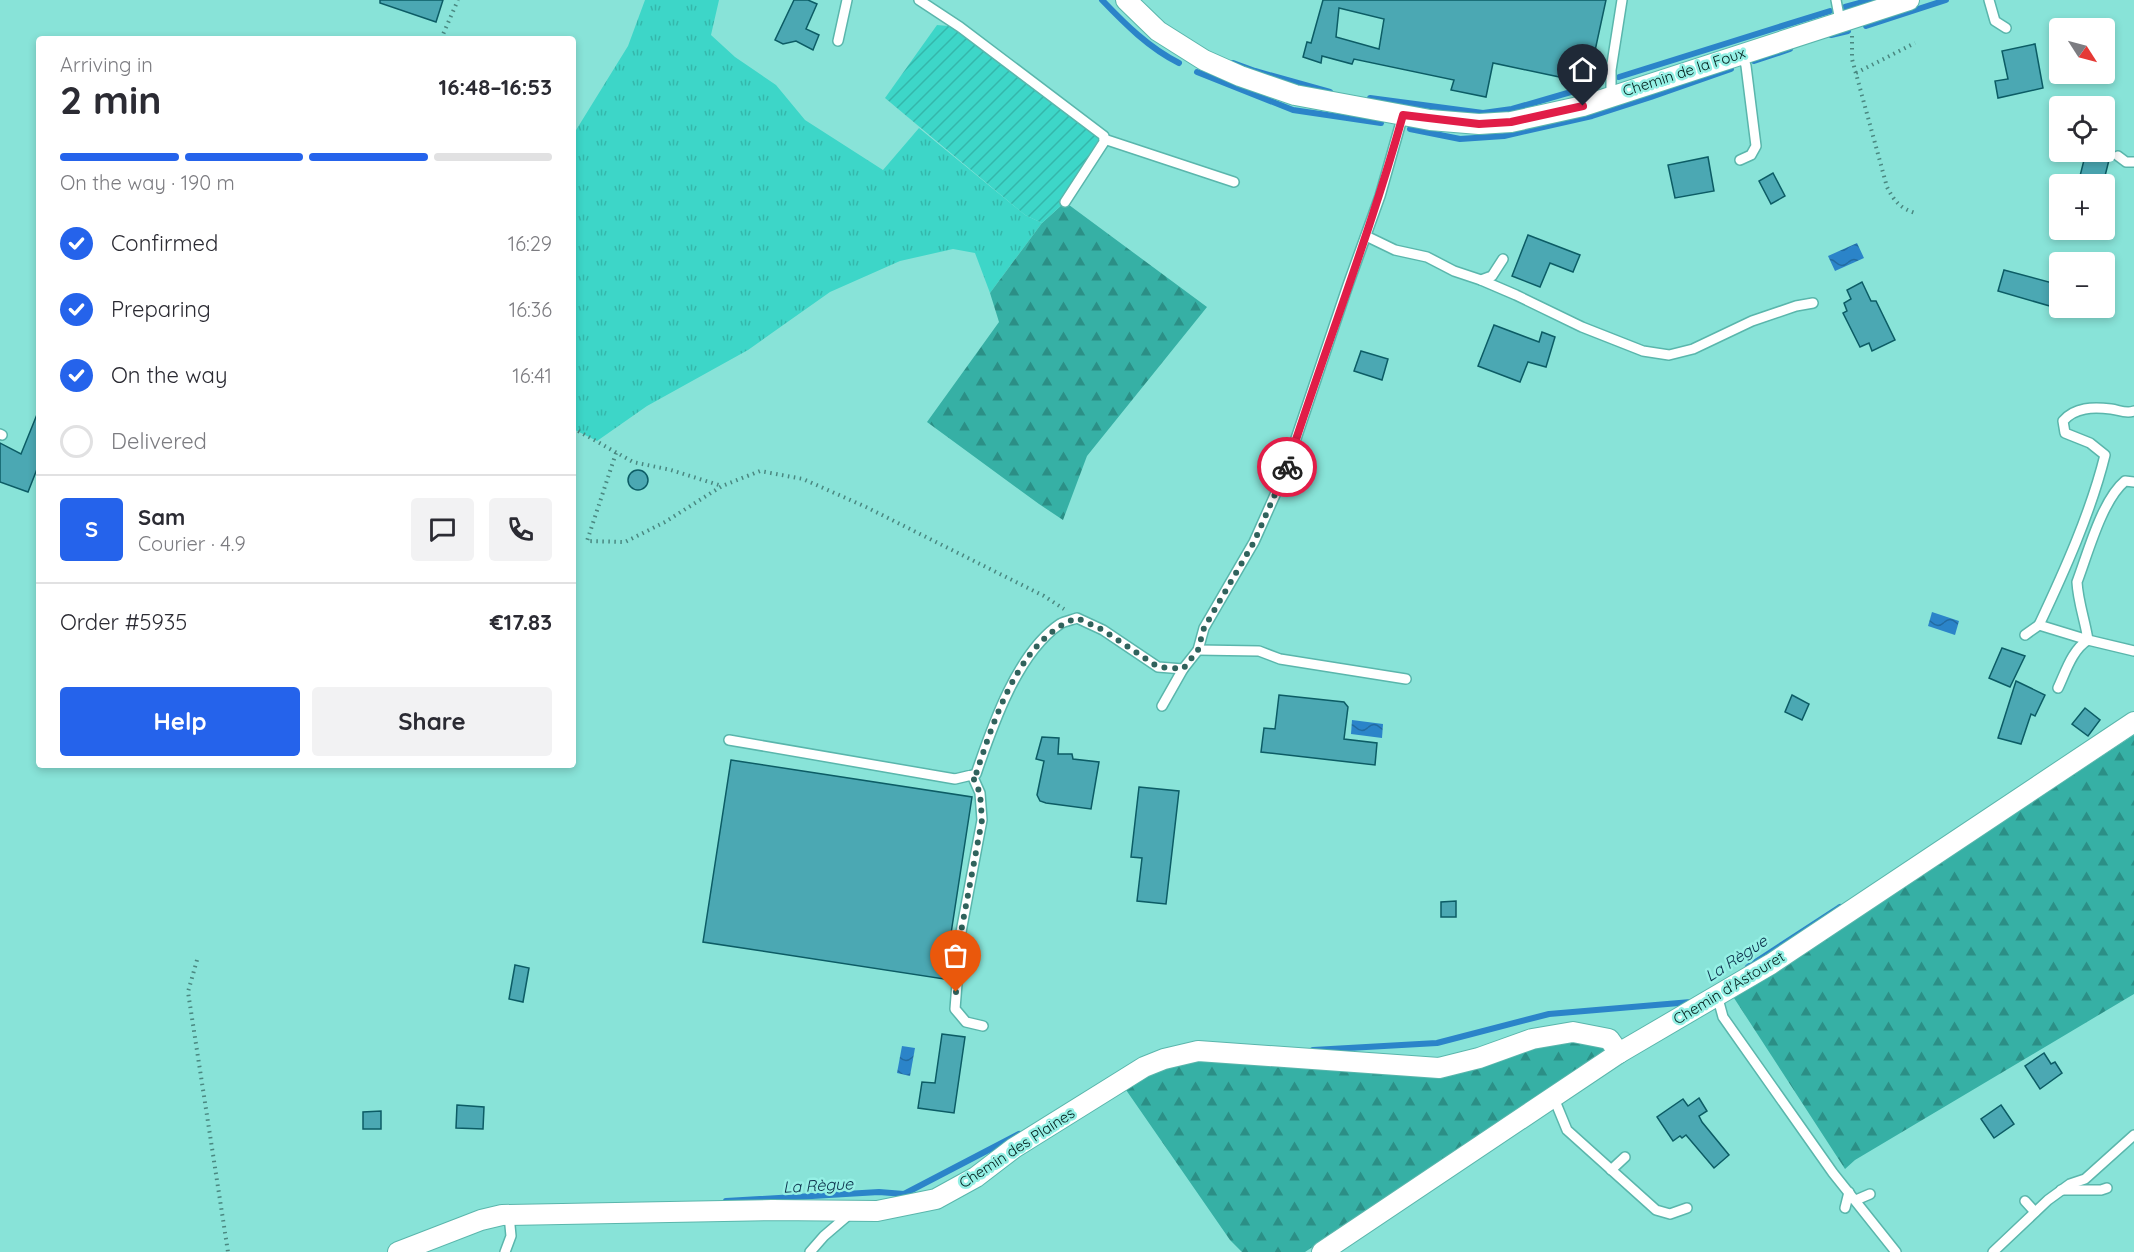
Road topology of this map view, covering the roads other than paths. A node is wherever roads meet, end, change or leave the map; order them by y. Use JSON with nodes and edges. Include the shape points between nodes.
{"nodes":[{"id":1,"x":847,"y":0,"type":"edge"},
{"id":2,"x":919,"y":0,"type":"edge"},
{"id":3,"x":1126,"y":0,"type":"edge"},
{"id":4,"x":1622,"y":0,"type":"edge"},
{"id":5,"x":1836,"y":0,"type":"edge"},
{"id":6,"x":1909,"y":0,"type":"edge"},
{"id":7,"x":1989,"y":0,"type":"edge"},
{"id":8,"x":1847,"y":19,"type":"junction"},
{"id":9,"x":2006,"y":28,"type":"dead end"},
{"id":10,"x":838,"y":41,"type":"dead end"},
{"id":11,"x":1742,"y":53,"type":"junction"},
{"id":12,"x":1611,"y":96,"type":"junction"},
{"id":13,"x":1403,"y":115,"type":"junction"},
{"id":14,"x":1104,"y":139,"type":"junction"},
{"id":15,"x":2118,"y":156,"type":"dead end"},
{"id":16,"x":1740,"y":160,"type":"dead end"},
{"id":17,"x":2134,"y":162,"type":"edge"},
{"id":18,"x":1234,"y":182,"type":"dead end"},
{"id":19,"x":1065,"y":202,"type":"dead end"},
{"id":20,"x":1366,"y":237,"type":"junction"},
{"id":21,"x":1503,"y":260,"type":"dead end"},
{"id":22,"x":1481,"y":280,"type":"junction"},
{"id":23,"x":1813,"y":303,"type":"dead end"},
{"id":24,"x":2134,"y":411,"type":"edge"},
{"id":25,"x":2134,"y":482,"type":"edge"},
{"id":26,"x":2039,"y":625,"type":"junction"},
{"id":27,"x":2025,"y":635,"type":"dead end"},
{"id":28,"x":2088,"y":640,"type":"junction"},
{"id":29,"x":1198,"y":650,"type":"junction"},
{"id":30,"x":2134,"y":651,"type":"edge"},
{"id":31,"x":1183,"y":669,"type":"junction"},
{"id":32,"x":1406,"y":679,"type":"dead end"},
{"id":33,"x":2058,"y":688,"type":"dead end"},
{"id":34,"x":1162,"y":706,"type":"dead end"},
{"id":35,"x":2134,"y":722,"type":"edge"},
{"id":36,"x":729,"y":740,"type":"dead end"},
{"id":37,"x":972,"y":775,"type":"junction"},
{"id":38,"x":1717,"y":995,"type":"junction"},
{"id":39,"x":983,"y":1026,"type":"dead end"},
{"id":40,"x":1619,"y":1053,"type":"junction"},
{"id":41,"x":1553,"y":1096,"type":"junction"},
{"id":42,"x":2134,"y":1135,"type":"edge"},
{"id":43,"x":1625,"y":1157,"type":"dead end"},
{"id":44,"x":1611,"y":1170,"type":"junction"},
{"id":45,"x":2107,"y":1188,"type":"dead end"},
{"id":46,"x":2061,"y":1190,"type":"junction"},
{"id":47,"x":1849,"y":1192,"type":"junction"},
{"id":48,"x":1870,"y":1194,"type":"dead end"},
{"id":49,"x":1856,"y":1200,"type":"junction"},
{"id":50,"x":2025,"y":1201,"type":"dead end"},
{"id":51,"x":1687,"y":1208,"type":"dead end"},
{"id":52,"x":1845,"y":1208,"type":"dead end"},
{"id":53,"x":854,"y":1211,"type":"junction"},
{"id":54,"x":2035,"y":1212,"type":"junction"},
{"id":55,"x":509,"y":1215,"type":"junction"},
{"id":56,"x":398,"y":1252,"type":"edge"},
{"id":57,"x":505,"y":1252,"type":"edge"},
{"id":58,"x":810,"y":1252,"type":"edge"},
{"id":59,"x":1322,"y":1252,"type":"edge"},
{"id":60,"x":1896,"y":1252,"type":"edge"},
{"id":61,"x":1993,"y":1252,"type":"edge"}],
"edges":[{"from":1,"to":10,"type":"lane"},
{"from":2,"to":14,"type":"lane","via":[[1023,74]]},
{"from":3,"to":13,"type":"street","name":"Chemin de la Foux","via":[[1158,31],[1204,60],[1240,76],[1295,95]]},
{"from":4,"to":12,"type":"lane"},
{"from":5,"to":8,"type":"lane"},
{"from":6,"to":8,"type":"street","name":"Chemin de la Foux"},
{"from":7,"to":9,"type":"lane","via":[[1995,21]]},
{"from":8,"to":11,"type":"street","name":"Chemin de la Foux"},
{"from":11,"to":12,"type":"street","name":"Chemin de la Foux"},
{"from":11,"to":16,"type":"lane","via":[[1756,146],[1751,156]]},
{"from":12,"to":13,"type":"street","name":"Chemin de la Foux","via":[[1511,122],[1479,124]]},
{"from":13,"to":20,"type":"lane"},
{"from":14,"to":18,"type":"lane"},
{"from":14,"to":19,"type":"lane"},
{"from":15,"to":17,"type":"lane"},
{"from":20,"to":22,"type":"lane"},
{"from":20,"to":29,"type":"lane","via":[[1283,477],[1254,542],[1204,628]]},
{"from":21,"to":22,"type":"lane","via":[[1492,276]]},
{"from":22,"to":23,"type":"lane","via":[[1582,327],[1643,351],[1669,354],[1693,349],[1752,321]]},
{"from":24,"to":26,"type":"lane","via":[[2085,409],[2071,412],[2063,421],[2065,433],[2090,443],[2105,455],[2067,563]]},
{"from":25,"to":28,"type":"lane","via":[[2125,481],[2108,501],[2077,582]]},
{"from":26,"to":27,"type":"lane"},
{"from":26,"to":28,"type":"lane"},
{"from":28,"to":30,"type":"lane"},
{"from":28,"to":33,"type":"lane","via":[[2080,645]]},
{"from":29,"to":31,"type":"lane"},
{"from":29,"to":32,"type":"lane","via":[[1259,651],[1280,659]]},
{"from":31,"to":34,"type":"lane"},
{"from":31,"to":37,"type":"lane","via":[[1158,667],[1103,630],[1077,618],[1062,623],[1041,641],[999,707],[976,774]]},
{"from":35,"to":38,"type":"street","name":"Chemin d'Astouret","via":[[1771,964]]},
{"from":36,"to":37,"type":"lane","via":[[955,779]]},
{"from":37,"to":39,"type":"lane","via":[[980,793],[982,820],[961,932],[955,1010],[966,1022]]},
{"from":38,"to":40,"type":"street","name":"Chemin d'Astouret"},
{"from":38,"to":47,"type":"lane","via":[[1723,1017]]},
{"from":40,"to":41,"type":"street","name":"Chemin d'Astouret"},
{"from":40,"to":53,"type":"street","name":"Chemin des Plaines","via":[[1609,1039],[1572,1032],[1532,1039],[1439,1068],[1198,1051],[1144,1067],[1014,1148],[976,1177],[936,1198],[877,1211]]},
{"from":41,"to":44,"type":"lane","via":[[1567,1130]]},
{"from":41,"to":59,"type":"street","name":"Chemin d'Astouret"},
{"from":42,"to":46,"type":"lane","via":[[2085,1179]]},
{"from":43,"to":44,"type":"lane"},
{"from":44,"to":51,"type":"lane","via":[[1656,1210],[1670,1214]]},
{"from":45,"to":46,"type":"lane","via":[[2081,1194]]},
{"from":46,"to":54,"type":"lane"},
{"from":47,"to":49,"type":"lane"},
{"from":47,"to":52,"type":"lane"},
{"from":48,"to":49,"type":"lane"},
{"from":49,"to":60,"type":"lane"},
{"from":50,"to":54,"type":"lane"},
{"from":53,"to":55,"type":"street","name":"Chemin des Plaines"},
{"from":53,"to":58,"type":"lane"},
{"from":54,"to":61,"type":"lane"},
{"from":55,"to":56,"type":"street","name":"Chemin des Plaines","via":[[481,1220]]},
{"from":55,"to":57,"type":"lane","via":[[511,1236]]}]}
